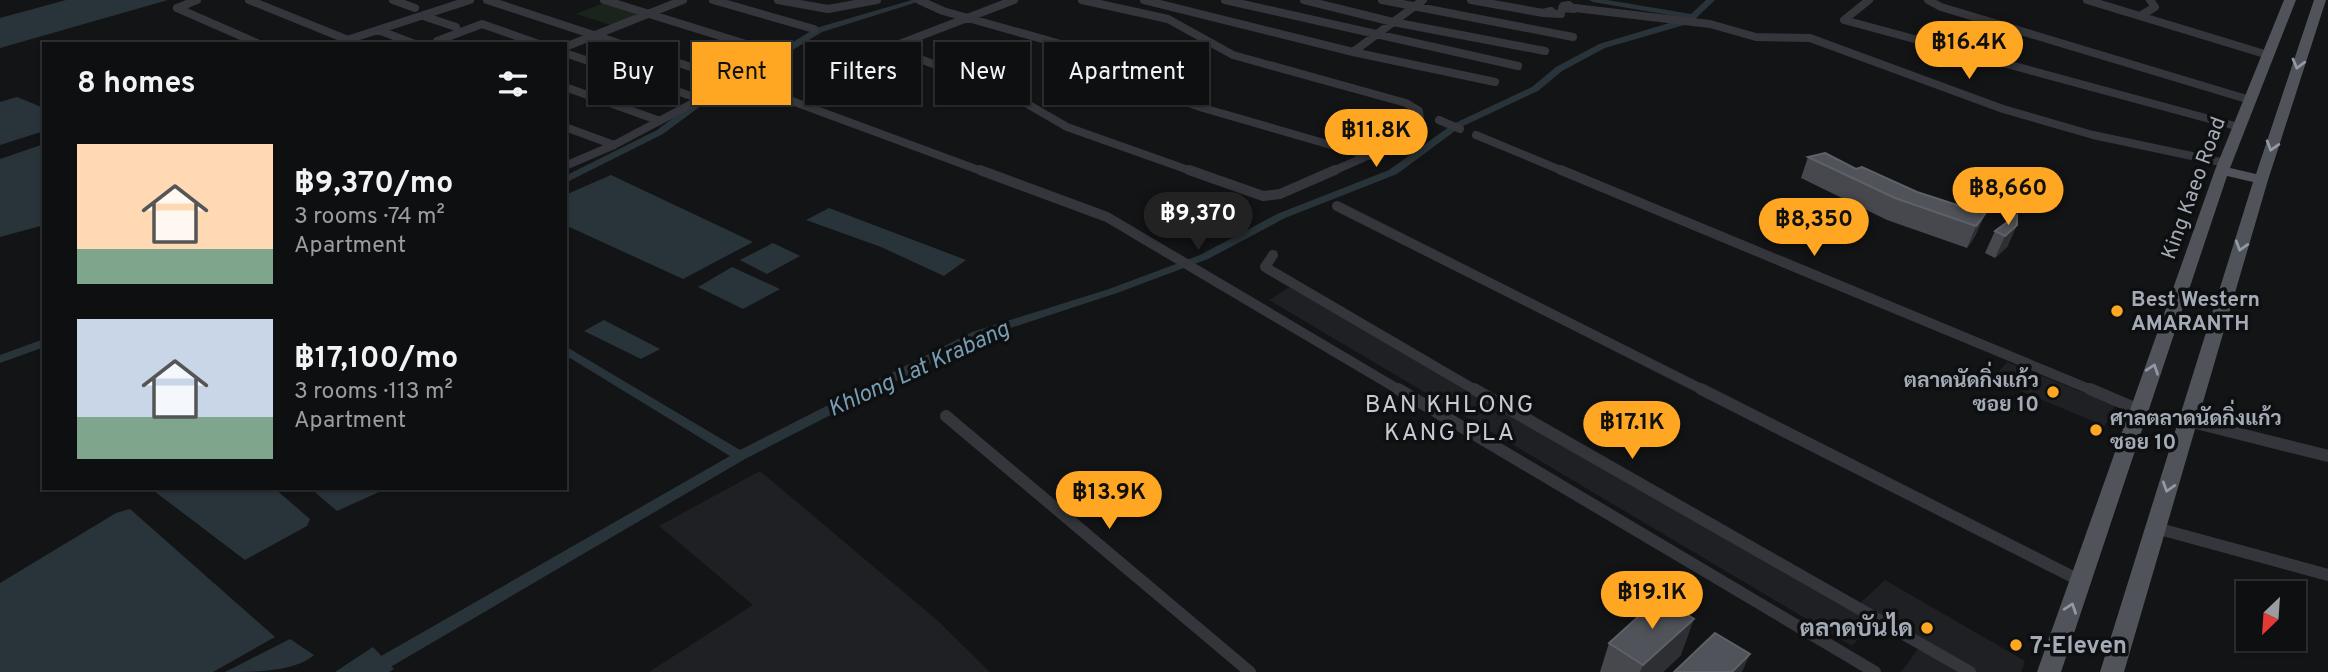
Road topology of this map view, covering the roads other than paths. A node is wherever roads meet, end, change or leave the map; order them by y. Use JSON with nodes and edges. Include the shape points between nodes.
{"nodes":[{"id":1,"x":198,"y":0,"type":"edge"},
{"id":2,"x":249,"y":0,"type":"edge"},
{"id":3,"x":393,"y":0,"type":"edge"},
{"id":4,"x":470,"y":0,"type":"edge"},
{"id":5,"x":487,"y":0,"type":"edge"},
{"id":6,"x":604,"y":0,"type":"edge"},
{"id":7,"x":684,"y":0,"type":"edge"},
{"id":8,"x":713,"y":0,"type":"edge"},
{"id":9,"x":778,"y":0,"type":"edge"},
{"id":10,"x":877,"y":0,"type":"edge"},
{"id":11,"x":1014,"y":0,"type":"edge"},
{"id":12,"x":1082,"y":0,"type":"edge"},
{"id":13,"x":1144,"y":0,"type":"edge"},
{"id":14,"x":1225,"y":0,"type":"edge"},
{"id":15,"x":1304,"y":0,"type":"edge"},
{"id":16,"x":1381,"y":0,"type":"edge"},
{"id":17,"x":1423,"y":0,"type":"edge"},
{"id":18,"x":1471,"y":0,"type":"edge"},
{"id":19,"x":1869,"y":0,"type":"edge"},
{"id":20,"x":1928,"y":0,"type":"edge"},
{"id":21,"x":2090,"y":0,"type":"edge"},
{"id":22,"x":2150,"y":0,"type":"edge"},
{"id":23,"x":2290,"y":0,"type":"edge"},
{"id":24,"x":2320,"y":0,"type":"edge"},
{"id":25,"x":1157,"y":1,"type":"edge"},
{"id":26,"x":921,"y":2,"type":"edge"},
{"id":27,"x":1413,"y":7,"type":"junction"},
{"id":28,"x":415,"y":8,"type":"dead end"},
{"id":29,"x":652,"y":14,"type":"junction"},
{"id":30,"x":422,"y":16,"type":"junction"},
{"id":31,"x":2140,"y":16,"type":"junction"},
{"id":32,"x":966,"y":17,"type":"junction"},
{"id":33,"x":1864,"y":19,"type":"dead end"},
{"id":34,"x":1393,"y":22,"type":"junction"},
{"id":35,"x":456,"y":27,"type":"dead end"},
{"id":36,"x":814,"y":29,"type":"dead end"},
{"id":37,"x":378,"y":30,"type":"junction"},
{"id":38,"x":598,"y":36,"type":"junction"},
{"id":39,"x":1374,"y":36,"type":"junction"},
{"id":40,"x":1573,"y":37,"type":"dead end"},
{"id":41,"x":254,"y":42,"type":"edge"},
{"id":42,"x":350,"y":42,"type":"edge"},
{"id":43,"x":410,"y":42,"type":"edge"},
{"id":44,"x":438,"y":42,"type":"edge"},
{"id":45,"x":533,"y":42,"type":"edge"},
{"id":46,"x":740,"y":42,"type":"edge"},
{"id":47,"x":567,"y":49,"type":"edge"},
{"id":48,"x":567,"y":51,"type":"edge"},
{"id":49,"x":1545,"y":51,"type":"dead end"},
{"id":50,"x":1353,"y":52,"type":"junction"},
{"id":51,"x":2268,"y":55,"type":"junction"},
{"id":52,"x":1518,"y":66,"type":"dead end"},
{"id":53,"x":1495,"y":82,"type":"dead end"},
{"id":54,"x":567,"y":88,"type":"edge"},
{"id":55,"x":2250,"y":100,"type":"junction"},
{"id":56,"x":660,"y":121,"type":"junction"},
{"id":57,"x":1438,"y":121,"type":"dead end"},
{"id":58,"x":2240,"y":124,"type":"junction"},
{"id":59,"x":567,"y":128,"type":"edge"},
{"id":60,"x":1460,"y":130,"type":"dead end"},
{"id":61,"x":1476,"y":135,"type":"dead end"},
{"id":62,"x":614,"y":145,"type":"junction"},
{"id":63,"x":1369,"y":156,"type":"junction"},
{"id":64,"x":567,"y":165,"type":"edge"},
{"id":65,"x":2223,"y":166,"type":"junction"},
{"id":66,"x":2261,"y":180,"type":"junction"},
{"id":67,"x":1337,"y":206,"type":"dead end"},
{"id":68,"x":1273,"y":255,"type":"dead end"},
{"id":69,"x":2139,"y":410,"type":"junction"},
{"id":70,"x":946,"y":416,"type":"dead end"},
{"id":71,"x":2188,"y":421,"type":"junction"},
{"id":72,"x":2328,"y":456,"type":"edge"},
{"id":73,"x":2156,"y":528,"type":"junction"},
{"id":74,"x":2328,"y":575,"type":"edge"},
{"id":75,"x":2081,"y":580,"type":"junction"},
{"id":76,"x":1250,"y":672,"type":"edge"},
{"id":77,"x":1875,"y":672,"type":"edge"},
{"id":78,"x":1970,"y":672,"type":"edge"},
{"id":79,"x":2049,"y":672,"type":"edge"},
{"id":80,"x":2112,"y":672,"type":"edge"}],
"edges":[{"from":1,"to":41,"type":"street","via":[[177,8]]},
{"from":2,"to":42,"type":"street"},
{"from":3,"to":28,"type":"street"},
{"from":4,"to":30,"type":"street"},
{"from":5,"to":38,"type":"street"},
{"from":6,"to":29,"type":"street"},
{"from":7,"to":29,"type":"street"},
{"from":8,"to":36,"type":"street"},
{"from":9,"to":10,"type":"street","via":[[828,11]]},
{"from":11,"to":32,"type":"street"},
{"from":12,"to":63,"type":"street","via":[[1168,19],[1233,55],[1416,107],[1421,115],[1417,124]]},
{"from":13,"to":25,"type":"street"},
{"from":14,"to":39,"type":"street"},
{"from":15,"to":34,"type":"street"},
{"from":16,"to":27,"type":"street"},
{"from":17,"to":27,"type":"street"},
{"from":18,"to":65,"type":"street","via":[[1710,24],[1756,37],[1810,38],[2003,109]]},
{"from":19,"to":58,"type":"street","via":[[1844,20]]},
{"from":20,"to":55,"type":"street"},
{"from":21,"to":31,"type":"street"},
{"from":22,"to":31,"type":"street","via":[[2155,6]]},
{"from":23,"to":51,"type":"main road","name":"King Kaeo Road"},
{"from":24,"to":66,"type":"main road","one_way":true},
{"from":25,"to":50,"type":"street"},
{"from":26,"to":32,"type":"street"},
{"from":27,"to":34,"type":"street"},
{"from":27,"to":40,"type":"street"},
{"from":29,"to":38,"type":"street"},
{"from":29,"to":46,"type":"street"},
{"from":30,"to":35,"type":"street"},
{"from":30,"to":37,"type":"street"},
{"from":31,"to":51,"type":"street"},
{"from":32,"to":63,"type":"street","via":[[1082,50],[1154,91],[1191,104]]},
{"from":32,"to":63,"type":"street","via":[[889,48],[1000,88],[1067,127],[1255,195],[1280,194]]},
{"from":33,"to":58,"type":"street"},
{"from":34,"to":39,"type":"street"},
{"from":34,"to":49,"type":"street"},
{"from":37,"to":42,"type":"street"},
{"from":37,"to":43,"type":"street"},
{"from":38,"to":47,"type":"street"},
{"from":38,"to":77,"type":"street","via":[[773,94],[1107,218]]},
{"from":39,"to":50,"type":"street"},
{"from":39,"to":52,"type":"street"},
{"from":44,"to":45,"type":"street","via":[[481,24]]},
{"from":48,"to":56,"type":"street","via":[[697,98]]},
{"from":50,"to":53,"type":"street"},
{"from":51,"to":55,"type":"main road","name":"King Kaeo Road"},
{"from":54,"to":56,"type":"street"},
{"from":55,"to":58,"type":"main road","name":"King Kaeo Road"},
{"from":56,"to":62,"type":"street"},
{"from":57,"to":60,"type":"street"},
{"from":58,"to":65,"type":"main road","name":"King Kaeo Road"},
{"from":59,"to":62,"type":"street"},
{"from":61,"to":69,"type":"street"},
{"from":62,"to":64,"type":"street"},
{"from":65,"to":66,"type":"main road"},
{"from":69,"to":65,"type":"main road","name":"King Kaeo Road","one_way":true},
{"from":66,"to":71,"type":"main road","one_way":true},
{"from":67,"to":75,"type":"street"},
{"from":68,"to":78,"type":"street","via":[[1265,267]]},
{"from":69,"to":75,"type":"main road","name":"King Kaeo Road"},
{"from":70,"to":76,"type":"street"},
{"from":71,"to":72,"type":"street"},
{"from":71,"to":73,"type":"main road","one_way":true},
{"from":73,"to":74,"type":"street"},
{"from":73,"to":80,"type":"main road"},
{"from":79,"to":75,"type":"main road","name":"King Kaeo Road","one_way":true}]}
